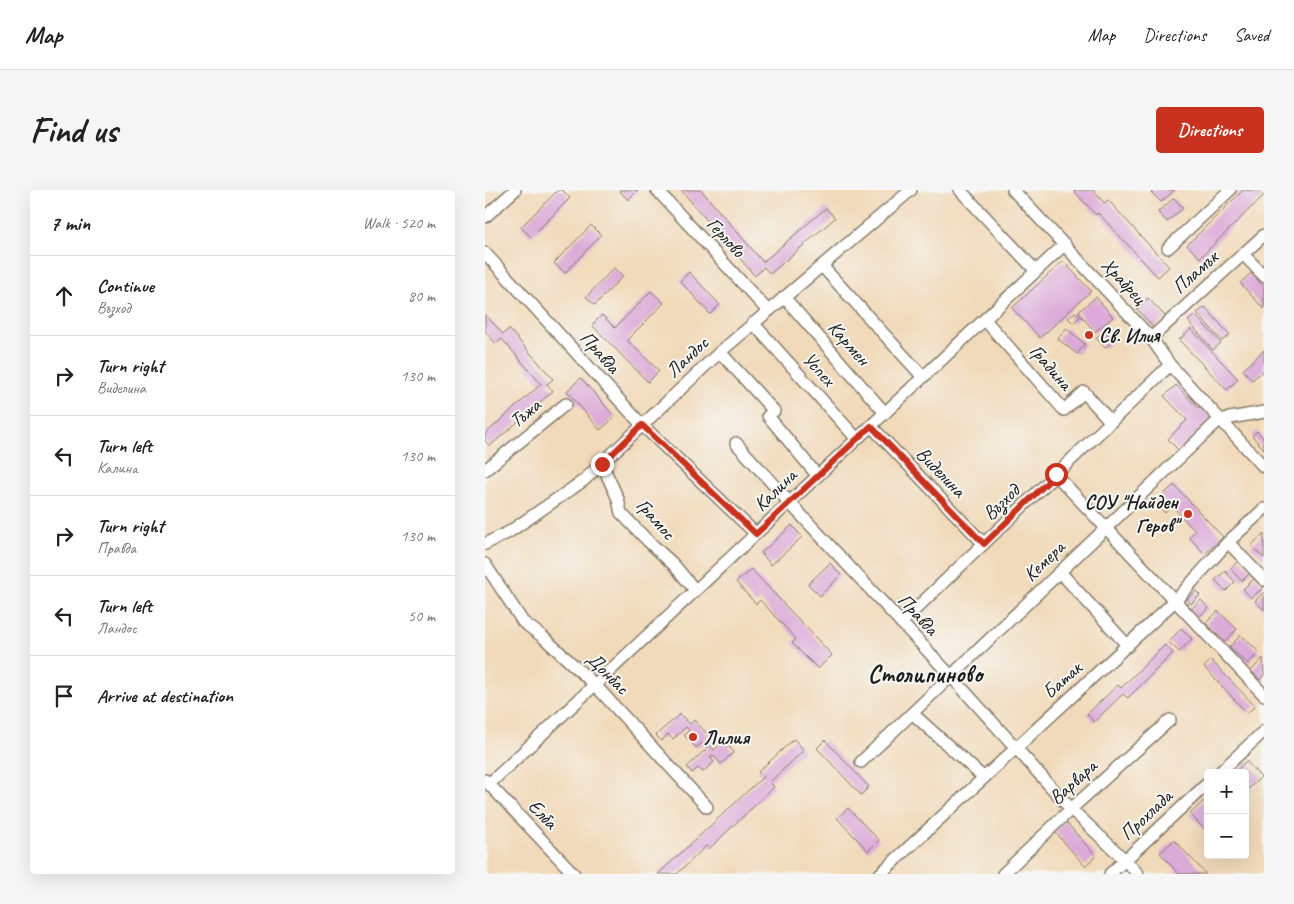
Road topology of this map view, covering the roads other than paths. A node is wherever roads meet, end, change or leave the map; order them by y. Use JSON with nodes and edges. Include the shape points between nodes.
{"nodes":[{"id":1,"x":515,"y":190,"type":"edge"},
{"id":2,"x":657,"y":190,"type":"edge"},
{"id":3,"x":892,"y":190,"type":"edge"},
{"id":4,"x":911,"y":190,"type":"edge"},
{"id":5,"x":960,"y":190,"type":"edge"},
{"id":6,"x":1013,"y":190,"type":"edge"},
{"id":7,"x":1230,"y":190,"type":"edge"},
{"id":8,"x":901,"y":199,"type":"junction"},
{"id":9,"x":485,"y":217,"type":"edge"},
{"id":10,"x":1264,"y":235,"type":"edge"},
{"id":11,"x":1065,"y":244,"type":"junction"},
{"id":12,"x":1168,"y":248,"type":"dead end"},
{"id":13,"x":485,"y":253,"type":"edge"},
{"id":14,"x":1243,"y":254,"type":"junction"},
{"id":15,"x":822,"y":266,"type":"junction"},
{"id":16,"x":1036,"y":271,"type":"junction"},
{"id":17,"x":1264,"y":276,"type":"edge"},
{"id":18,"x":784,"y":297,"type":"junction"},
{"id":19,"x":767,"y":310,"type":"junction"},
{"id":20,"x":985,"y":320,"type":"junction"},
{"id":21,"x":753,"y":323,"type":"junction"},
{"id":22,"x":1151,"y":338,"type":"junction"},
{"id":23,"x":720,"y":352,"type":"junction"},
{"id":24,"x":1170,"y":365,"type":"junction"},
{"id":25,"x":923,"y":377,"type":"junction"},
{"id":26,"x":566,"y":404,"type":"dead end"},
{"id":27,"x":1264,"y":412,"type":"edge"},
{"id":28,"x":885,"y":413,"type":"junction"},
{"id":29,"x":1219,"y":420,"type":"junction"},
{"id":30,"x":1111,"y":422,"type":"junction"},
{"id":31,"x":642,"y":425,"type":"junction"},
{"id":32,"x":871,"y":426,"type":"junction"},
{"id":33,"x":857,"y":439,"type":"junction"},
{"id":34,"x":736,"y":442,"type":"dead end"},
{"id":35,"x":602,"y":464,"type":"junction"},
{"id":36,"x":1264,"y":467,"type":"edge"},
{"id":37,"x":485,"y":470,"type":"edge"},
{"id":38,"x":1056,"y":474,"type":"junction"},
{"id":39,"x":817,"y":475,"type":"junction"},
{"id":40,"x":789,"y":502,"type":"junction"},
{"id":41,"x":1264,"y":509,"type":"edge"},
{"id":42,"x":1106,"y":528,"type":"junction"},
{"id":43,"x":756,"y":534,"type":"junction"},
{"id":44,"x":1228,"y":542,"type":"junction"},
{"id":45,"x":485,"y":544,"type":"edge"},
{"id":46,"x":984,"y":544,"type":"junction"},
{"id":47,"x":485,"y":564,"type":"edge"},
{"id":48,"x":1060,"y":572,"type":"junction"},
{"id":49,"x":1264,"y":580,"type":"edge"},
{"id":50,"x":695,"y":590,"type":"junction"},
{"id":51,"x":1176,"y":600,"type":"junction"},
{"id":52,"x":901,"y":623,"type":"junction"},
{"id":53,"x":1128,"y":646,"type":"junction"},
{"id":54,"x":951,"y":676,"type":"junction"},
{"id":55,"x":595,"y":685,"type":"junction"},
{"id":56,"x":1264,"y":695,"type":"edge"},
{"id":57,"x":912,"y":713,"type":"junction"},
{"id":58,"x":1171,"y":720,"type":"dead end"},
{"id":59,"x":1264,"y":731,"type":"edge"},
{"id":60,"x":1015,"y":748,"type":"junction"},
{"id":61,"x":861,"y":762,"type":"dead end"},
{"id":62,"x":1223,"y":769,"type":"edge"},
{"id":63,"x":984,"y":778,"type":"junction"},
{"id":64,"x":487,"y":782,"type":"edge"},
{"id":65,"x":1204,"y":787,"type":"edge"},
{"id":66,"x":707,"y":807,"type":"dead end"},
{"id":67,"x":1071,"y":809,"type":"junction"},
{"id":68,"x":1125,"y":860,"type":"junction"},
{"id":69,"x":574,"y":874,"type":"edge"},
{"id":70,"x":880,"y":874,"type":"edge"},
{"id":71,"x":1003,"y":874,"type":"edge"},
{"id":72,"x":1110,"y":874,"type":"edge"},
{"id":73,"x":1138,"y":874,"type":"edge"}],
"edges":[{"from":1,"to":9,"type":"street"},
{"from":2,"to":19,"type":"street","name":"Герлово"},
{"from":3,"to":8,"type":"street"},
{"from":4,"to":8,"type":"street","name":"Ландос"},
{"from":5,"to":16,"type":"street"},
{"from":6,"to":11,"type":"street","name":"Храбрец"},
{"from":7,"to":12,"type":"street"},
{"from":8,"to":15,"type":"street","name":"Ландос"},
{"from":10,"to":14,"type":"street","name":"Пламък"},
{"from":11,"to":16,"type":"street","name":"Калина"},
{"from":11,"to":22,"type":"street","name":"Храбрец"},
{"from":13,"to":31,"type":"street","name":"Правда"},
{"from":14,"to":17,"type":"street"},
{"from":14,"to":22,"type":"street","name":"Пламък"},
{"from":15,"to":18,"type":"street","name":"Ландос"},
{"from":15,"to":25,"type":"street"},
{"from":16,"to":20,"type":"street","name":"Калина"},
{"from":18,"to":19,"type":"street","name":"Ландос"},
{"from":18,"to":28,"type":"street","name":"Кармен"},
{"from":19,"to":21,"type":"street","name":"Ландос"},
{"from":20,"to":25,"type":"street","name":"Калина"},
{"from":20,"to":30,"type":"street","name":"Градина","via":[[1064,410],[1084,392]]},
{"from":21,"to":23,"type":"street","name":"Ландос"},
{"from":21,"to":33,"type":"street","name":"Успех"},
{"from":22,"to":24,"type":"street","name":"Храбрец"},
{"from":23,"to":31,"type":"street","name":"Ландос"},
{"from":23,"to":39,"type":"street"},
{"from":24,"to":29,"type":"street","name":"Храбрец"},
{"from":24,"to":30,"type":"street","name":"Възход"},
{"from":25,"to":28,"type":"street","name":"Калина"},
{"from":26,"to":37,"type":"street","name":"Тъжа"},
{"from":27,"to":29,"type":"street"},
{"from":28,"to":32,"type":"street","name":"Калина"},
{"from":29,"to":36,"type":"street","name":"Храбрец"},
{"from":29,"to":42,"type":"street","name":"Кемера"},
{"from":30,"to":38,"type":"street","name":"Възход"},
{"from":31,"to":35,"type":"street","name":"Ландос"},
{"from":31,"to":43,"type":"street","name":"Правда"},
{"from":32,"to":33,"type":"street","name":"Калина"},
{"from":32,"to":46,"type":"street","name":"Виделина"},
{"from":33,"to":39,"type":"street","name":"Калина"},
{"from":34,"to":40,"type":"street","name":"Правда"},
{"from":35,"to":45,"type":"street","name":"Ландос","via":[[583,481],[509,532]]},
{"from":35,"to":50,"type":"street","name":"Грамос","via":[[621,513]]},
{"from":38,"to":42,"type":"street"},
{"from":38,"to":46,"type":"street","name":"Възход"},
{"from":39,"to":40,"type":"street","name":"Калина"},
{"from":40,"to":43,"type":"street","name":"Калина"},
{"from":40,"to":52,"type":"street","name":"Правда"},
{"from":41,"to":44,"type":"street","name":"Батак"},
{"from":42,"to":48,"type":"street","name":"Кемера"},
{"from":42,"to":51,"type":"street"},
{"from":43,"to":50,"type":"street","name":"Калина"},
{"from":44,"to":49,"type":"street"},
{"from":44,"to":51,"type":"street","name":"Батак"},
{"from":46,"to":52,"type":"street","name":"Възход"},
{"from":47,"to":55,"type":"street","name":"Донбас","via":[[523,622]]},
{"from":48,"to":53,"type":"street"},
{"from":48,"to":54,"type":"street","name":"Кемера"},
{"from":50,"to":55,"type":"street","name":"Калина"},
{"from":51,"to":53,"type":"street","name":"Батак"},
{"from":51,"to":56,"type":"street"},
{"from":52,"to":54,"type":"street","name":"Правда"},
{"from":53,"to":60,"type":"street","name":"Батак"},
{"from":54,"to":57,"type":"street","name":"Кемера"},
{"from":54,"to":60,"type":"street","name":"Правда"},
{"from":55,"to":64,"type":"street","name":"Калина"},
{"from":55,"to":66,"type":"street","name":"Донбас"},
{"from":57,"to":61,"type":"street","name":"Кемера"},
{"from":57,"to":63,"type":"street"},
{"from":58,"to":67,"type":"street","name":"Варвара"},
{"from":59,"to":62,"type":"street"},
{"from":60,"to":63,"type":"street","name":"Батак"},
{"from":60,"to":67,"type":"street","name":"Правда"},
{"from":63,"to":70,"type":"street","name":"Батак"},
{"from":64,"to":69,"type":"street","name":"Елба"},
{"from":65,"to":68,"type":"street","name":"Прохлада"},
{"from":67,"to":68,"type":"street","name":"Правда"},
{"from":67,"to":71,"type":"street","name":"Варвара"},
{"from":68,"to":72,"type":"street","name":"Прохлада"},
{"from":68,"to":73,"type":"street","name":"Правда"}]}
